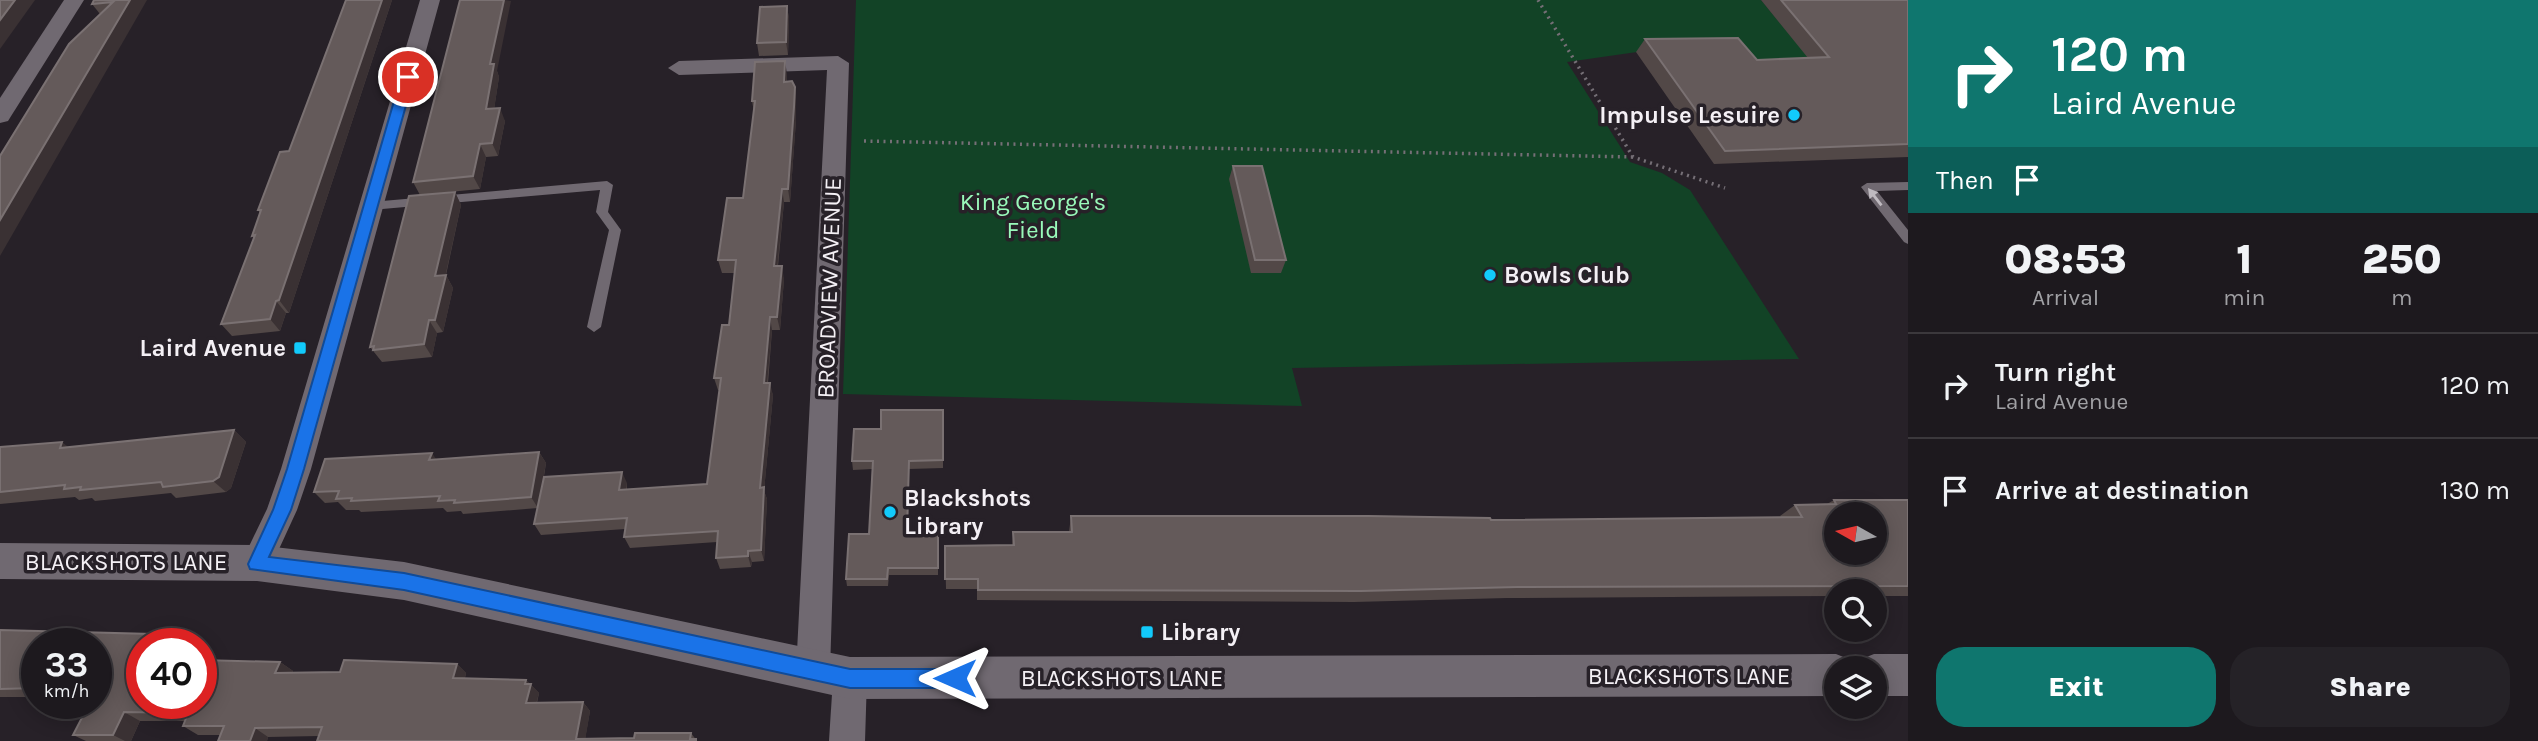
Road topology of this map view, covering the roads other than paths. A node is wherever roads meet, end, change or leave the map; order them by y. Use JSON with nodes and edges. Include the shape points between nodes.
{"nodes":[{"id":1,"x":74,"y":0,"type":"edge"},
{"id":2,"x":430,"y":0,"type":"edge"},
{"id":3,"x":678,"y":68,"type":"dead end"},
{"id":4,"x":0,"y":116,"type":"edge"},
{"id":5,"x":1908,"y":186,"type":"edge"},
{"id":6,"x":371,"y":206,"type":"junction"},
{"id":7,"x":1908,"y":239,"type":"edge"},
{"id":8,"x":594,"y":327,"type":"dead end"},
{"id":9,"x":0,"y":561,"type":"edge"},
{"id":10,"x":257,"y":564,"type":"junction"},
{"id":11,"x":832,"y":675,"type":"junction"},
{"id":12,"x":1824,"y":675,"type":"edge"},
{"id":13,"x":1887,"y":675,"type":"edge"},
{"id":14,"x":1908,"y":675,"type":"edge"},
{"id":15,"x":847,"y":741,"type":"edge"}],
"edges":[{"from":1,"to":4,"type":"street"},
{"from":2,"to":6,"type":"street"},
{"from":3,"to":11,"type":"street","name":"BROADVIEW AVENUE","via":[[838,63]]},
{"from":7,"to":5,"type":"lane","one_way":true,"via":[[1867,187]]},
{"from":6,"to":8,"type":"lane","via":[[607,185],[602,212],[615,230]]},
{"from":6,"to":10,"type":"street","via":[[296,469]]},
{"from":9,"to":10,"type":"street","name":"BLACKSHOTS LANE"},
{"from":10,"to":11,"type":"street","name":"BLACKSHOTS LANE","via":[[404,581]]},
{"from":11,"to":12,"type":"street","name":"BLACKSHOTS LANE"},
{"from":11,"to":15,"type":"street","name":"BROADVIEW AVENUE"},
{"from":13,"to":14,"type":"street"}]}
